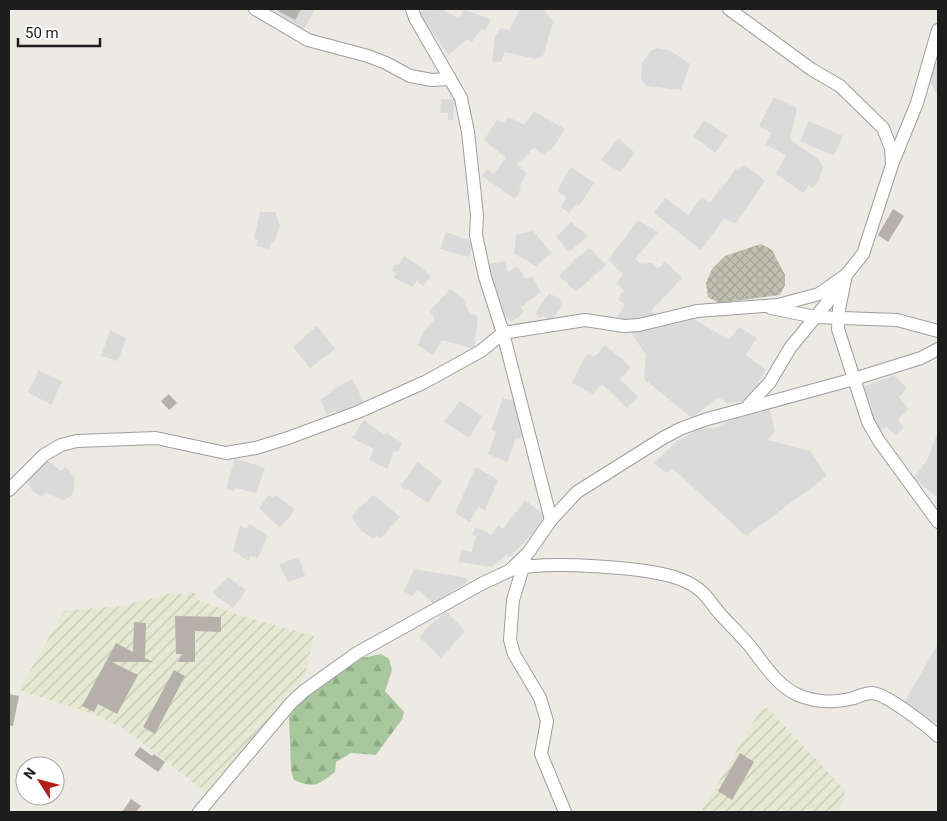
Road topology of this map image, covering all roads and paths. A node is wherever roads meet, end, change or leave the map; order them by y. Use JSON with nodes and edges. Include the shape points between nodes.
{"nodes":[{"id":1,"x":255,"y":9,"type":"edge"},
{"id":2,"x":412,"y":9,"type":"edge"},
{"id":3,"x":729,"y":9,"type":"edge"},
{"id":4,"x":938,"y":30,"type":"edge"},
{"id":5,"x":450,"y":79,"type":"junction"},
{"id":6,"x":892,"y":165,"type":"junction"},
{"id":7,"x":846,"y":275,"type":"junction"},
{"id":8,"x":757,"y":306,"type":"junction"},
{"id":9,"x":815,"y":317,"type":"junction"},
{"id":10,"x":838,"y":319,"type":"junction"},
{"id":11,"x":938,"y":331,"type":"edge"},
{"id":12,"x":503,"y":333,"type":"junction"},
{"id":13,"x":938,"y":349,"type":"edge"},
{"id":14,"x":854,"y":379,"type":"junction"},
{"id":15,"x":746,"y":409,"type":"junction"},
{"id":16,"x":9,"y":490,"type":"edge"},
{"id":17,"x":551,"y":520,"type":"junction"},
{"id":18,"x":938,"y":522,"type":"edge"},
{"id":19,"x":528,"y":553,"type":"junction"},
{"id":20,"x":524,"y":566,"type":"junction"},
{"id":21,"x":509,"y":571,"type":"junction"},
{"id":22,"x":938,"y":736,"type":"edge"},
{"id":23,"x":199,"y":812,"type":"edge"},
{"id":24,"x":565,"y":812,"type":"edge"}],
"edges":[{"from":1,"to":5,"type":"street","via":[[308,40],[368,56],[410,76]]},
{"from":2,"to":5,"type":"street"},
{"from":3,"to":6,"type":"street","via":[[840,86],[883,128],[891,148]]},
{"from":4,"to":6,"type":"street","via":[[917,103]]},
{"from":5,"to":12,"type":"street","via":[[461,98],[468,132],[477,215],[476,235]]},
{"from":6,"to":7,"type":"street","via":[[863,254]]},
{"from":7,"to":8,"type":"street","via":[[820,294],[778,305]]},
{"from":7,"to":9,"type":"street"},
{"from":7,"to":10,"type":"street"},
{"from":8,"to":9,"type":"street"},
{"from":8,"to":12,"type":"street","via":[[697,311],[638,325],[586,320]]},
{"from":9,"to":10,"type":"street"},
{"from":9,"to":15,"type":"street","via":[[790,348],[770,382]]},
{"from":10,"to":11,"type":"street","via":[[898,320]]},
{"from":10,"to":14,"type":"street","via":[[838,329]]},
{"from":12,"to":16,"type":"street","via":[[481,351],[425,382],[288,438],[226,453],[156,438],[76,441],[61,444],[44,455]]},
{"from":12,"to":17,"type":"street"},
{"from":13,"to":14,"type":"street","via":[[922,358]]},
{"from":14,"to":15,"type":"street"},
{"from":14,"to":18,"type":"street","via":[[868,422],[879,441]]},
{"from":15,"to":17,"type":"street","via":[[680,429],[656,442],[577,492]]},
{"from":17,"to":19,"type":"street"},
{"from":19,"to":20,"type":"street"},
{"from":19,"to":21,"type":"street"},
{"from":20,"to":21,"type":"street"},
{"from":20,"to":22,"type":"street","via":[[581,566],[656,573],[681,579],[704,594],[770,673],[797,695],[822,702],[839,702],[872,693],[884,697]]},
{"from":20,"to":24,"type":"street","via":[[513,600],[510,640],[514,654],[540,698],[547,721],[541,754]]},
{"from":21,"to":23,"type":"street","via":[[357,653],[304,691]]}]}
